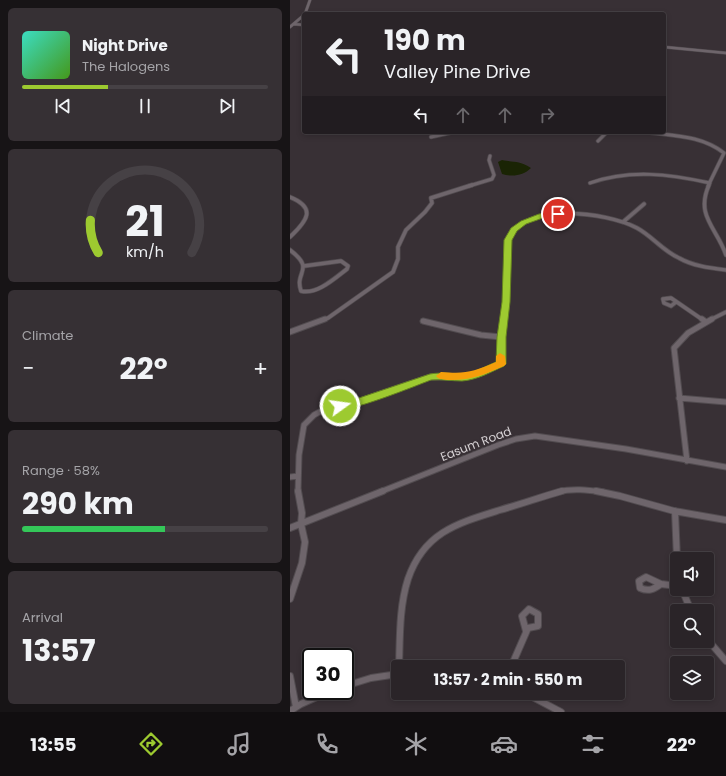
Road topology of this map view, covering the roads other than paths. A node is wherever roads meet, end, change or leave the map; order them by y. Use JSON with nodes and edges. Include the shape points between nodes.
{"nodes":[{"id":1,"x":310,"y":0,"type":"edge"},
{"id":2,"x":305,"y":12,"type":"edge"},
{"id":3,"x":302,"y":16,"type":"edge"},
{"id":4,"x":294,"y":24,"type":"junction"},
{"id":5,"x":302,"y":25,"type":"edge"},
{"id":6,"x":290,"y":27,"type":"edge"},
{"id":7,"x":666,"y":47,"type":"edge"},
{"id":8,"x":726,"y":53,"type":"edge"},
{"id":9,"x":448,"y":134,"type":"edge"},
{"id":10,"x":605,"y":134,"type":"edge"},
{"id":11,"x":662,"y":134,"type":"edge"},
{"id":12,"x":432,"y":137,"type":"dead end"},
{"id":13,"x":598,"y":141,"type":"dead end"},
{"id":14,"x":725,"y":153,"type":"edge"},
{"id":15,"x":490,"y":156,"type":"dead end"},
{"id":16,"x":590,"y":183,"type":"dead end"},
{"id":17,"x":710,"y":183,"type":"junction"},
{"id":18,"x":290,"y":197,"type":"edge"},
{"id":19,"x":644,"y":204,"type":"dead end"},
{"id":20,"x":623,"y":222,"type":"junction"},
{"id":21,"x":290,"y":237,"type":"edge"},
{"id":22,"x":725,"y":245,"type":"edge"},
{"id":23,"x":290,"y":250,"type":"edge"},
{"id":24,"x":726,"y":255,"type":"edge"},
{"id":25,"x":304,"y":266,"type":"junction"},
{"id":26,"x":726,"y":270,"type":"edge"},
{"id":27,"x":676,"y":302,"type":"dead end"},
{"id":28,"x":726,"y":312,"type":"edge"},
{"id":29,"x":423,"y":321,"type":"dead end"},
{"id":30,"x":706,"y":322,"type":"junction"},
{"id":31,"x":290,"y":332,"type":"edge"},
{"id":32,"x":501,"y":337,"type":"junction"},
{"id":33,"x":679,"y":398,"type":"junction"},
{"id":34,"x":726,"y":402,"type":"edge"},
{"id":35,"x":687,"y":461,"type":"junction"},
{"id":36,"x":726,"y":467,"type":"edge"},
{"id":37,"x":298,"y":476,"type":"junction"},
{"id":38,"x":290,"y":477,"type":"edge"},
{"id":39,"x":676,"y":511,"type":"junction"},
{"id":40,"x":726,"y":520,"type":"edge"},
{"id":41,"x":301,"y":524,"type":"junction"},
{"id":42,"x":290,"y":528,"type":"edge"},
{"id":43,"x":677,"y":552,"type":"edge"},
{"id":44,"x":661,"y":584,"type":"dead end"},
{"id":45,"x":670,"y":585,"type":"edge"},
{"id":46,"x":290,"y":599,"type":"edge"},
{"id":47,"x":526,"y":630,"type":"dead end"},
{"id":48,"x":714,"y":647,"type":"edge"},
{"id":49,"x":399,"y":660,"type":"edge"},
{"id":50,"x":514,"y":660,"type":"edge"},
{"id":51,"x":726,"y":660,"type":"edge"},
{"id":52,"x":391,"y":675,"type":"edge"},
{"id":53,"x":290,"y":676,"type":"edge"},
{"id":54,"x":354,"y":683,"type":"edge"},
{"id":55,"x":312,"y":700,"type":"edge"},
{"id":56,"x":538,"y":700,"type":"edge"},
{"id":57,"x":293,"y":709,"type":"edge"},
{"id":58,"x":561,"y":712,"type":"edge"}],
"edges":[{"from":1,"to":2,"type":"street"},
{"from":3,"to":4,"type":"street"},
{"from":4,"to":5,"type":"street"},
{"from":4,"to":6,"type":"street"},
{"from":7,"to":8,"type":"street"},
{"from":9,"to":12,"type":"street"},
{"from":10,"to":13,"type":"street"},
{"from":11,"to":14,"type":"street","via":[[710,142]]},
{"from":14,"to":17,"type":"street"},
{"from":15,"to":31,"type":"street","via":[[494,175],[492,179],[431,198],[432,204],[406,230],[398,247],[398,260],[392,272],[328,318]]},
{"from":16,"to":17,"type":"street","via":[[608,177],[655,174]]},
{"from":17,"to":22,"type":"street","via":[[703,207]]},
{"from":18,"to":21,"type":"street","via":[[300,200],[307,208],[308,215]]},
{"from":19,"to":20,"type":"street"},
{"from":20,"to":26,"type":"street","via":[[642,230],[666,252],[682,261]]},
{"from":20,"to":32,"type":"street","via":[[592,215],[558,214],[536,217],[517,227],[510,235],[507,247],[506,302]]},
{"from":22,"to":24,"type":"street"},
{"from":23,"to":25,"type":"street","via":[[300,258]]},
{"from":25,"to":25,"type":"street","via":[[299,286],[301,290],[310,292],[348,266],[342,261]]},
{"from":27,"to":30,"type":"street"},
{"from":28,"to":30,"type":"street"},
{"from":29,"to":32,"type":"street","via":[[481,335]]},
{"from":30,"to":33,"type":"street","via":[[682,337],[674,348]]},
{"from":32,"to":37,"type":"street","via":[[501,364],[473,375],[430,377],[354,404],[318,412],[306,422],[302,430]]},
{"from":33,"to":34,"type":"street"},
{"from":33,"to":35,"type":"street"},
{"from":35,"to":36,"type":"street","name":"Easum Road"},
{"from":35,"to":41,"type":"street","name":"Easum Road","via":[[626,449],[525,437]]},
{"from":37,"to":38,"type":"street"},
{"from":37,"to":41,"type":"street"},
{"from":39,"to":40,"type":"street"},
{"from":39,"to":43,"type":"street"},
{"from":39,"to":49,"type":"street","via":[[608,492],[583,488],[565,490],[458,523],[420,553],[411,572],[404,593]]},
{"from":41,"to":42,"type":"street","name":"Easum Road"},
{"from":41,"to":46,"type":"street","via":[[305,542],[304,553]]},
{"from":44,"to":45,"type":"street"},
{"from":47,"to":50,"type":"street","via":[[522,616],[529,610],[538,614],[538,626],[528,628]]},
{"from":48,"to":51,"type":"street"},
{"from":52,"to":54,"type":"street"},
{"from":53,"to":57,"type":"street"},
{"from":55,"to":57,"type":"street"},
{"from":56,"to":58,"type":"street"}]}
